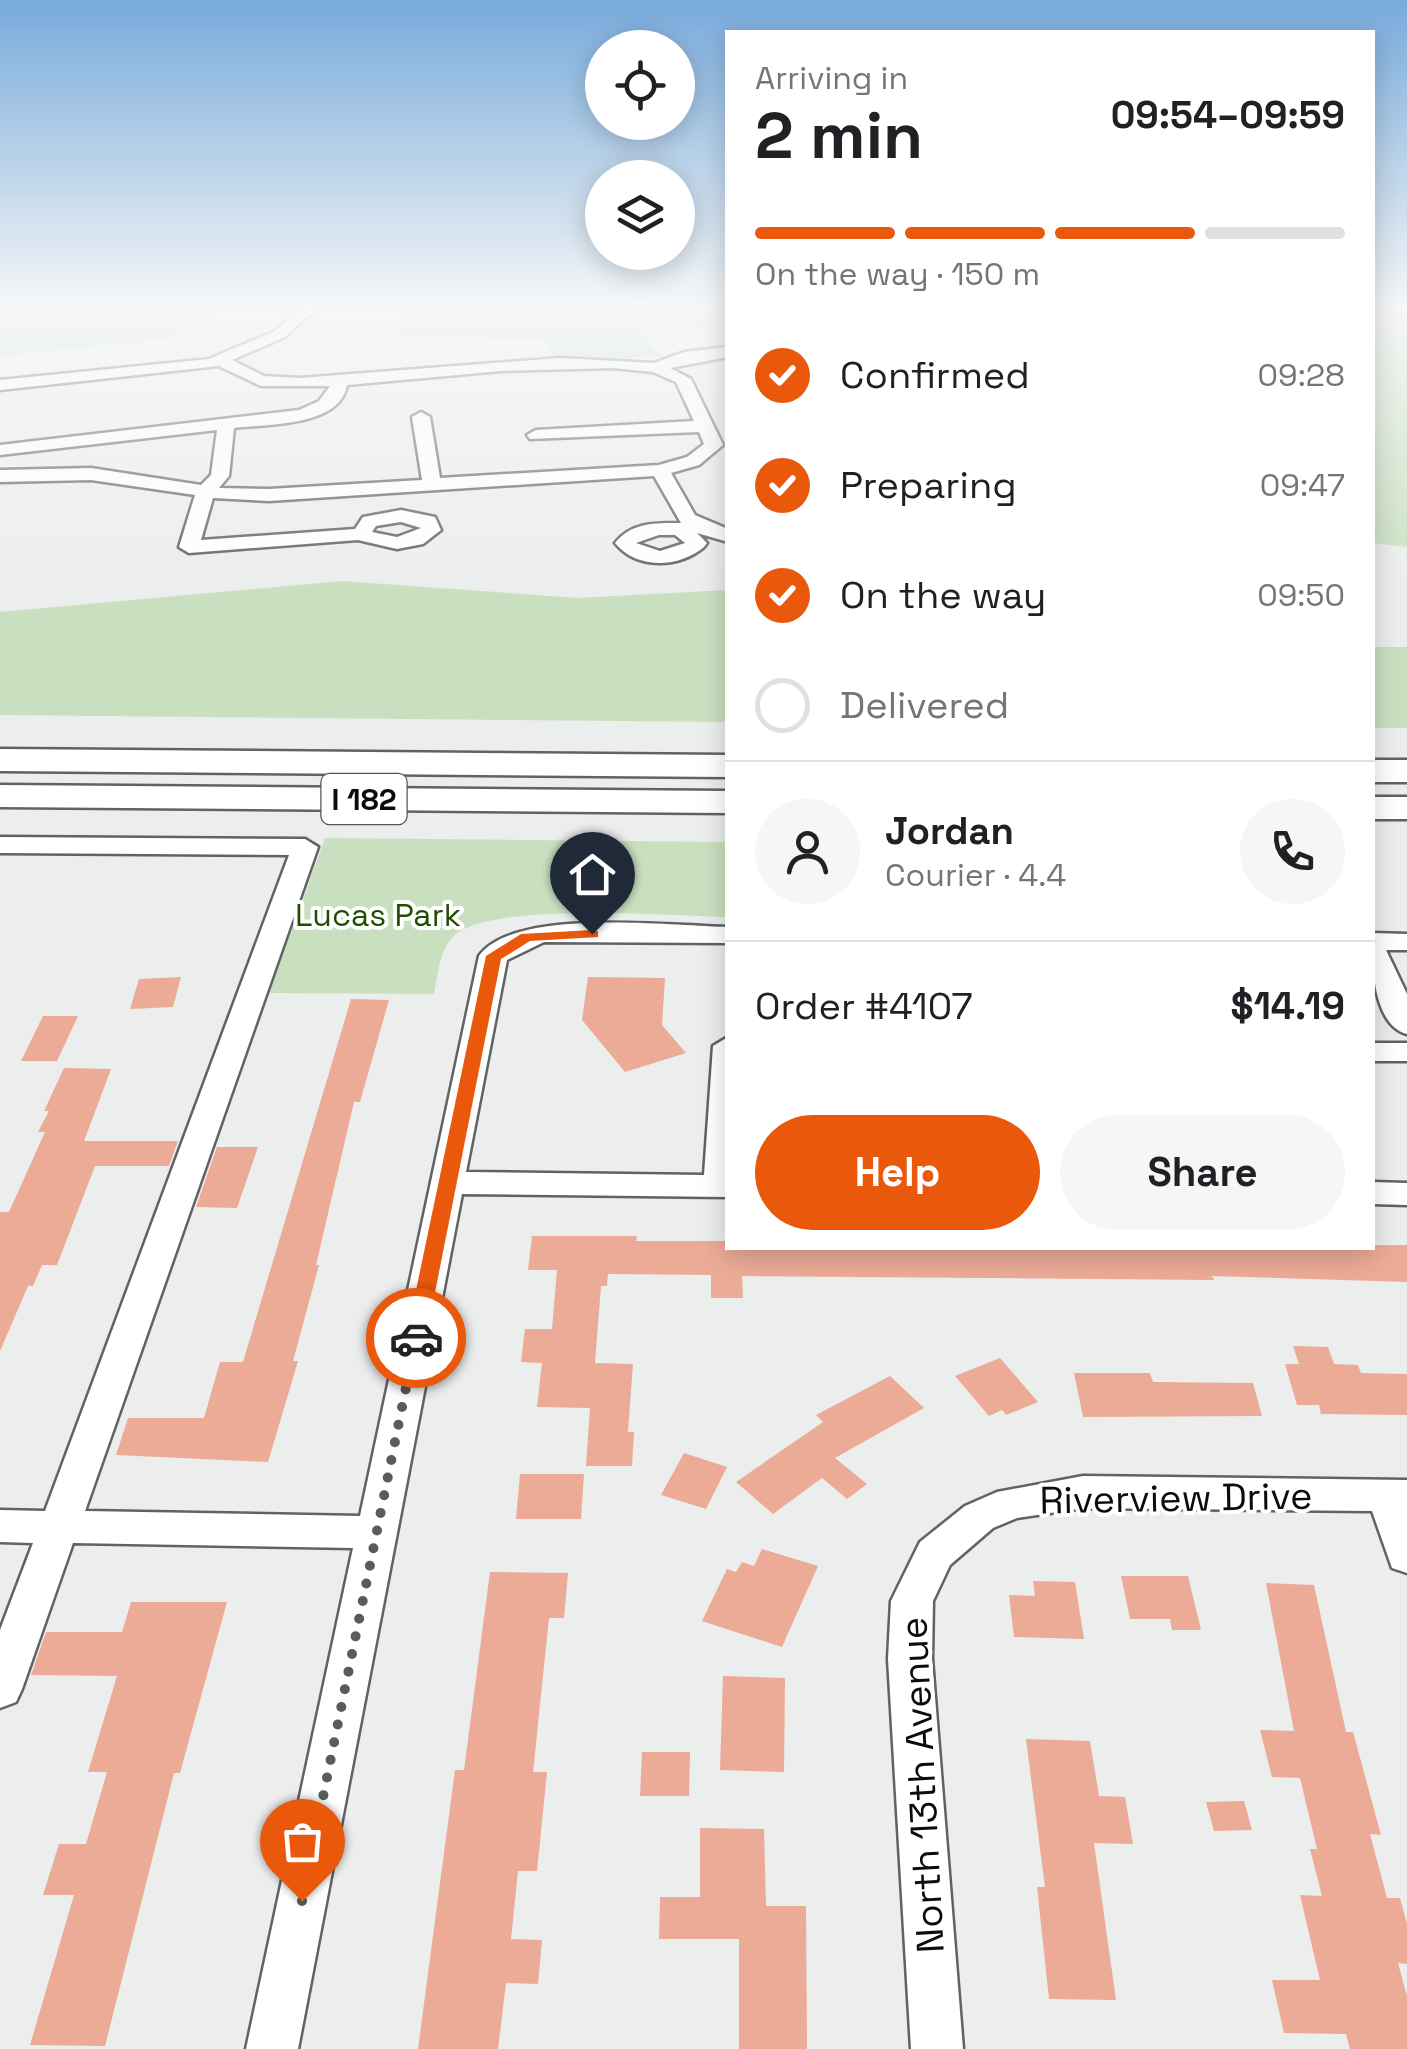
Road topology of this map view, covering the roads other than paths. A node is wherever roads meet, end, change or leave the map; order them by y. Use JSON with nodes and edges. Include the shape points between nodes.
{"nodes":[{"id":1,"x":329,"y":401,"type":"edge"},
{"id":2,"x":694,"y":401,"type":"edge"},
{"id":3,"x":421,"y":417,"type":"dead end"},
{"id":4,"x":226,"y":426,"type":"junction"},
{"id":5,"x":706,"y":426,"type":"junction"},
{"id":6,"x":536,"y":436,"type":"dead end"},
{"id":7,"x":0,"y":450,"type":"edge"},
{"id":8,"x":719,"y":454,"type":"edge"},
{"id":9,"x":660,"y":470,"type":"junction"},
{"id":10,"x":0,"y":476,"type":"edge"},
{"id":11,"x":432,"y":485,"type":"junction"},
{"id":12,"x":205,"y":492,"type":"junction"},
{"id":13,"x":361,"y":534,"type":"dead end"},
{"id":14,"x":725,"y":535,"type":"edge"},
{"id":15,"x":0,"y":760,"type":"edge"},
{"id":16,"x":725,"y":766,"type":"edge"},
{"id":17,"x":1375,"y":770,"type":"edge"},
{"id":18,"x":1407,"y":771,"type":"edge"},
{"id":19,"x":0,"y":796,"type":"edge"},
{"id":20,"x":725,"y":802,"type":"edge"},
{"id":21,"x":1375,"y":808,"type":"edge"},
{"id":22,"x":1407,"y":808,"type":"edge"},
{"id":23,"x":0,"y":845,"type":"edge"},
{"id":24,"x":725,"y":936,"type":"edge"},
{"id":25,"x":1375,"y":942,"type":"edge"},
{"id":26,"x":1407,"y":942,"type":"edge"},
{"id":27,"x":1375,"y":956,"type":"edge"},
{"id":28,"x":1407,"y":1025,"type":"edge"},
{"id":29,"x":1375,"y":1052,"type":"edge"},
{"id":30,"x":1407,"y":1052,"type":"edge"},
{"id":31,"x":725,"y":1151,"type":"edge"},
{"id":32,"x":447,"y":1183,"type":"junction"},
{"id":33,"x":724,"y":1186,"type":"edge"},
{"id":34,"x":1375,"y":1193,"type":"edge"},
{"id":35,"x":1407,"y":1194,"type":"edge"},
{"id":36,"x":1397,"y":1496,"type":"edge"},
{"id":37,"x":0,"y":1526,"type":"edge"},
{"id":38,"x":57,"y":1527,"type":"junction"},
{"id":39,"x":377,"y":1532,"type":"junction"},
{"id":40,"x":955,"y":1534,"type":"joint"},
{"id":41,"x":1407,"y":1556,"type":"edge"},
{"id":42,"x":0,"y":1689,"type":"edge"},
{"id":43,"x":272,"y":2049,"type":"edge"},
{"id":44,"x":937,"y":2049,"type":"edge"}],
"edges":[{"from":1,"to":4,"type":"street","via":[[303,415]]},
{"from":2,"to":5,"type":"street"},
{"from":3,"to":11,"type":"street"},
{"from":4,"to":7,"type":"street"},
{"from":4,"to":12,"type":"street","via":[[220,476]]},
{"from":5,"to":6,"type":"street"},
{"from":5,"to":8,"type":"street"},
{"from":8,"to":9,"type":"street"},
{"from":9,"to":11,"type":"street"},
{"from":9,"to":14,"type":"street","via":[[691,529]]},
{"from":10,"to":12,"type":"street","via":[[91,474]]},
{"from":11,"to":12,"type":"street"},
{"from":12,"to":13,"type":"street","via":[[189,547]]},
{"from":15,"to":16,"type":"highway","number":"I 182"},
{"from":17,"to":18,"type":"highway"},
{"from":19,"to":20,"type":"highway","number":"I 182"},
{"from":21,"to":22,"type":"highway"},
{"from":23,"to":38,"type":"street","via":[[305,847]]},
{"from":24,"to":32,"type":"street","via":[[544,934],[493,956]]},
{"from":25,"to":26,"type":"street"},
{"from":27,"to":28,"type":"street"},
{"from":29,"to":30,"type":"street"},
{"from":31,"to":33,"type":"street"},
{"from":32,"to":33,"type":"street"},
{"from":32,"to":39,"type":"street"},
{"from":34,"to":35,"type":"street"},
{"from":36,"to":40,"type":"street","name":"Riverview Drive","via":[[1046,1495],[1011,1503]]},
{"from":36,"to":41,"type":"street"},
{"from":37,"to":38,"type":"street"},
{"from":38,"to":39,"type":"street"},
{"from":38,"to":42,"type":"street"},
{"from":39,"to":43,"type":"street"},
{"from":40,"to":44,"type":"street","name":"North 13th Avenue","via":[[921,1576],[912,1601],[910,1658]]}]}
